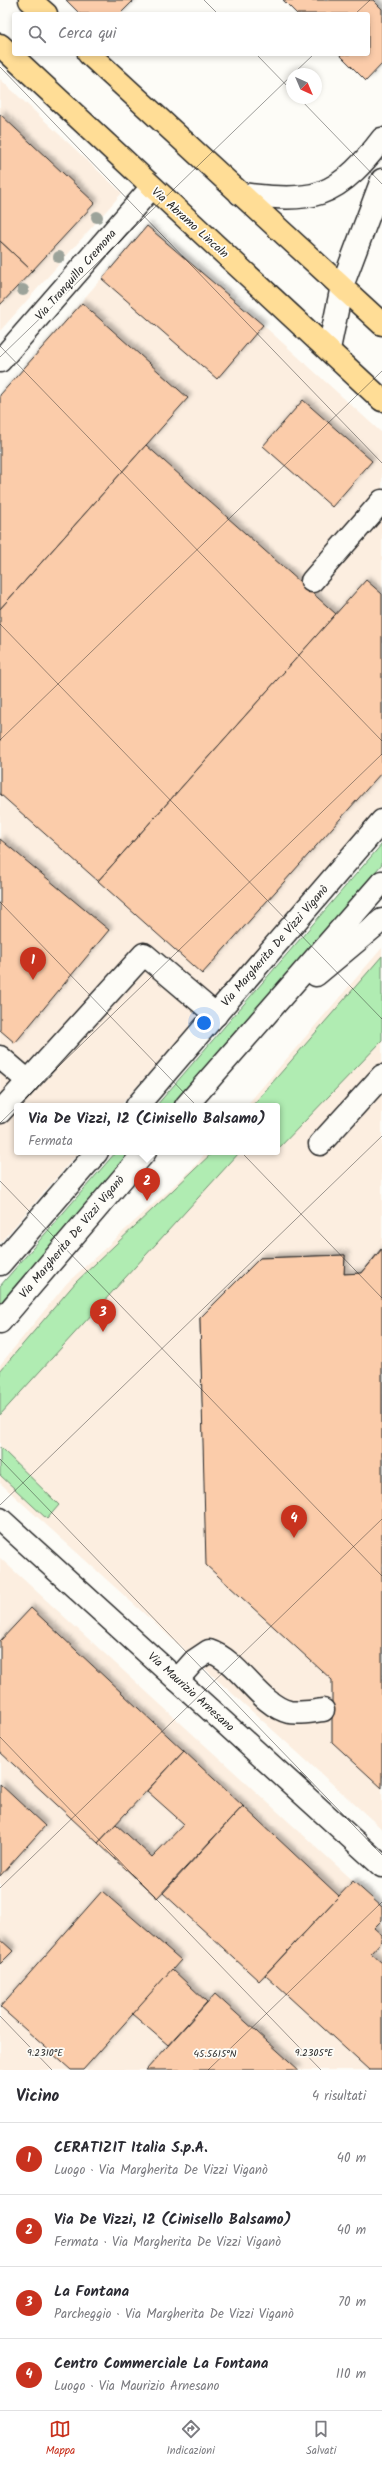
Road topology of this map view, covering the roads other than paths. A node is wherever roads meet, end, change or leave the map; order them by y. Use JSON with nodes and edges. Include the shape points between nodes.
{"nodes":[{"id":1,"x":30,"y":0,"type":"edge"},
{"id":2,"x":44,"y":12,"type":"edge"},
{"id":3,"x":0,"y":46,"type":"edge"},
{"id":4,"x":91,"y":56,"type":"edge"},
{"id":5,"x":382,"y":139,"type":"edge"},
{"id":6,"x":382,"y":180,"type":"edge"},
{"id":7,"x":151,"y":188,"type":"junction"},
{"id":8,"x":240,"y":194,"type":"junction"},
{"id":9,"x":342,"y":286,"type":"junction"},
{"id":10,"x":382,"y":324,"type":"edge"},
{"id":11,"x":329,"y":349,"type":"junction"},
{"id":12,"x":0,"y":361,"type":"edge"},
{"id":13,"x":382,"y":400,"type":"edge"},
{"id":14,"x":382,"y":501,"type":"edge"},
{"id":15,"x":312,"y":580,"type":"dead end"},
{"id":16,"x":382,"y":822,"type":"edge"},
{"id":17,"x":382,"y":882,"type":"edge"},
{"id":18,"x":382,"y":920,"type":"edge"},
{"id":19,"x":216,"y":1015,"type":"junction"},
{"id":20,"x":258,"y":1023,"type":"junction"},
{"id":21,"x":0,"y":1057,"type":"edge"},
{"id":22,"x":382,"y":1076,"type":"edge"},
{"id":23,"x":28,"y":1081,"type":"junction"},
{"id":24,"x":140,"y":1103,"type":"edge"},
{"id":25,"x":189,"y":1103,"type":"edge"},
{"id":26,"x":7,"y":1105,"type":"edge"},
{"id":27,"x":320,"y":1144,"type":"dead end"},
{"id":28,"x":142,"y":1155,"type":"edge"},
{"id":29,"x":86,"y":1156,"type":"edge"},
{"id":30,"x":0,"y":1264,"type":"edge"},
{"id":31,"x":0,"y":1322,"type":"edge"},
{"id":32,"x":0,"y":1519,"type":"edge"},
{"id":33,"x":177,"y":1680,"type":"junction"},
{"id":34,"x":323,"y":1710,"type":"dead end"},
{"id":35,"x":382,"y":1866,"type":"edge"}],
"edges":[{"from":1,"to":2,"type":"main road"},
{"from":3,"to":7,"type":"main road","name":"Via Abramo Lincoln"},
{"from":4,"to":8,"type":"main road"},
{"from":5,"to":8,"type":"street","via":[[368,158],[348,176],[320,193],[280,198]]},
{"from":6,"to":9,"type":"street"},
{"from":7,"to":11,"type":"main road","name":"Via Abramo Lincoln"},
{"from":7,"to":12,"type":"street","name":"Via Tranquillo Cremona"},
{"from":8,"to":9,"type":"main road"},
{"from":9,"to":10,"type":"main road"},
{"from":9,"to":11,"type":"street"},
{"from":11,"to":13,"type":"main road","name":"Via Abramo Lincoln"},
{"from":14,"to":15,"type":"street"},
{"from":16,"to":19,"type":"street","name":"Via Margherita De Vizzi Viganò"},
{"from":17,"to":20,"type":"street"},
{"from":18,"to":20,"type":"street"},
{"from":19,"to":23,"type":"street","via":[[144,954]]},
{"from":19,"to":24,"type":"street","name":"Via Margherita De Vizzi Viganò"},
{"from":20,"to":25,"type":"street"},
{"from":21,"to":23,"type":"street"},
{"from":22,"to":27,"type":"street"},
{"from":23,"to":26,"type":"street"},
{"from":28,"to":31,"type":"street","name":"Via Margherita De Vizzi Viganò"},
{"from":29,"to":30,"type":"street"},
{"from":32,"to":33,"type":"street","name":"Via Maurizio Arnesano"},
{"from":33,"to":34,"type":"street","via":[[194,1661],[209,1651],[224,1659],[276,1706],[290,1712]]},
{"from":33,"to":35,"type":"street","name":"Via Maurizio Arnesano"}]}
